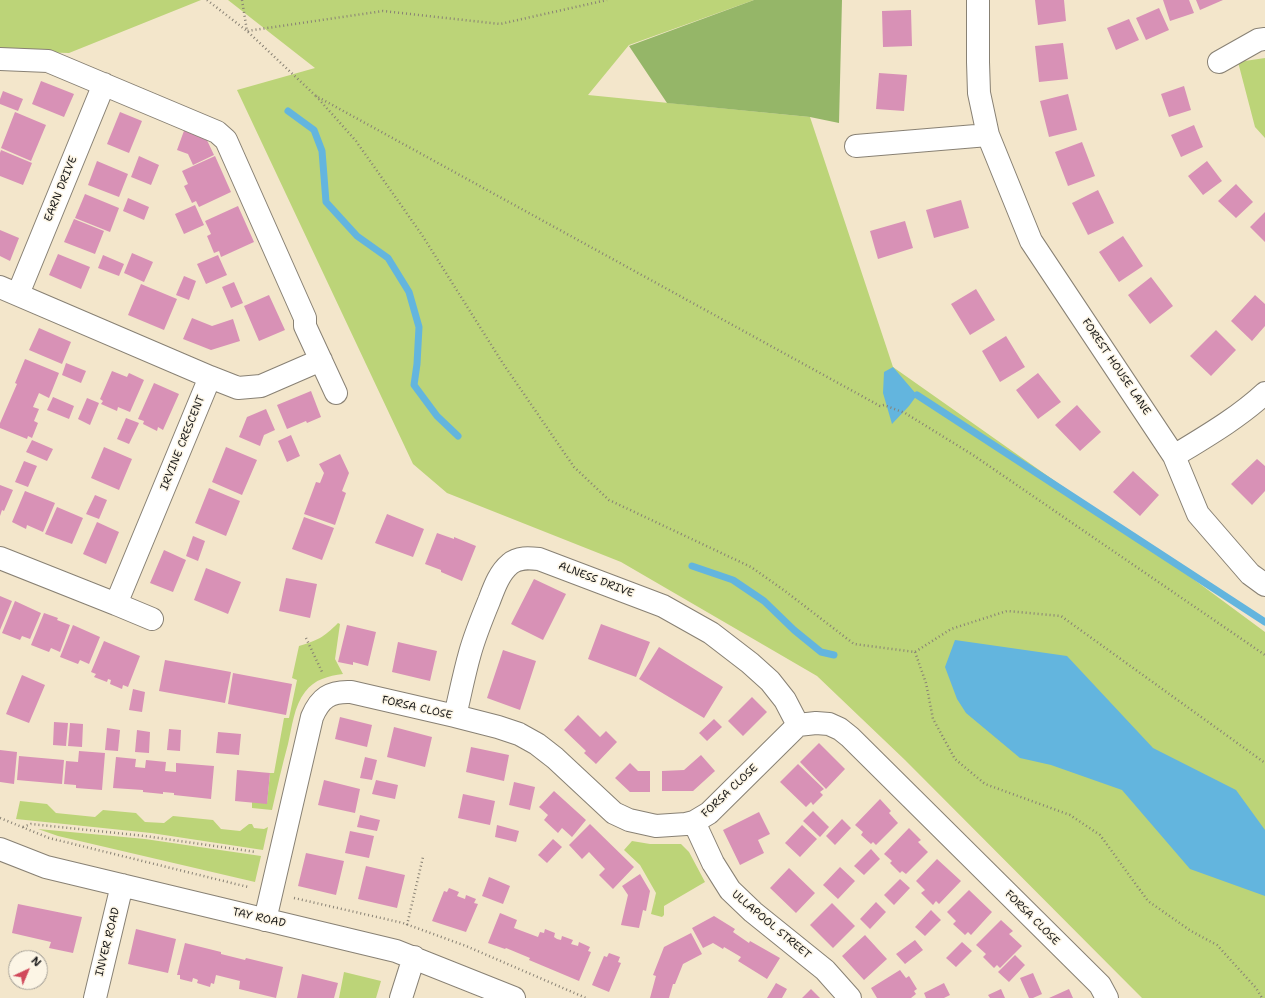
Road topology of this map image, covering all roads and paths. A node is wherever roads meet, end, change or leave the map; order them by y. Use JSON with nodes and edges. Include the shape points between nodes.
{"nodes":[{"id":1,"x":207,"y":0,"type":"edge"},
{"id":2,"x":242,"y":0,"type":"edge"},
{"id":3,"x":607,"y":0,"type":"edge"},
{"id":4,"x":978,"y":0,"type":"edge"},
{"id":5,"x":247,"y":31,"type":"junction"},
{"id":6,"x":1265,"y":39,"type":"edge"},
{"id":7,"x":0,"y":59,"type":"edge"},
{"id":8,"x":1218,"y":62,"type":"dead end"},
{"id":9,"x":104,"y":84,"type":"junction"},
{"id":10,"x":316,"y":96,"type":"junction"},
{"id":11,"x":988,"y":135,"type":"junction"},
{"id":12,"x":856,"y":146,"type":"dead end"},
{"id":13,"x":9,"y":291,"type":"edge"},
{"id":14,"x":321,"y":360,"type":"junction"},
{"id":15,"x":210,"y":377,"type":"junction"},
{"id":16,"x":336,"y":393,"type":"dead end"},
{"id":17,"x":1265,"y":393,"type":"edge"},
{"id":18,"x":1174,"y":456,"type":"junction"},
{"id":19,"x":0,"y":558,"type":"edge"},
{"id":20,"x":1265,"y":585,"type":"edge"},
{"id":21,"x":116,"y":604,"type":"junction"},
{"id":22,"x":152,"y":619,"type":"dead end"},
{"id":23,"x":306,"y":638,"type":"dead end"},
{"id":24,"x":915,"y":652,"type":"junction"},
{"id":25,"x":1265,"y":656,"type":"edge"},
{"id":26,"x":332,"y":694,"type":"junction"},
{"id":27,"x":455,"y":716,"type":"junction"},
{"id":28,"x":798,"y":725,"type":"junction"},
{"id":29,"x":1265,"y":763,"type":"edge"},
{"id":30,"x":694,"y":822,"type":"junction"},
{"id":31,"x":23,"y":827,"type":"dead end"},
{"id":32,"x":0,"y":849,"type":"edge"},
{"id":33,"x":279,"y":856,"type":"junction"},
{"id":34,"x":424,"y":857,"type":"dead end"},
{"id":35,"x":122,"y":885,"type":"junction"},
{"id":36,"x":265,"y":920,"type":"junction"},
{"id":37,"x":407,"y":925,"type":"dead end"},
{"id":38,"x":414,"y":957,"type":"junction"},
{"id":39,"x":95,"y":998,"type":"edge"},
{"id":40,"x":401,"y":998,"type":"edge"},
{"id":41,"x":514,"y":998,"type":"edge"},
{"id":42,"x":850,"y":998,"type":"edge"},
{"id":43,"x":1107,"y":998,"type":"edge"},
{"id":44,"x":1262,"y":998,"type":"edge"}],
"edges":[{"from":1,"to":5,"type":"path"},
{"from":2,"to":5,"type":"path"},
{"from":3,"to":5,"type":"path","via":[[500,24],[383,10]]},
{"from":4,"to":11,"type":"street","name":"FOREST HOUSE LANE","via":[[979,93]]},
{"from":5,"to":10,"type":"path"},
{"from":6,"to":8,"type":"street","via":[[1258,40]]},
{"from":7,"to":9,"type":"street","via":[[48,61]]},
{"from":9,"to":13,"type":"street","name":"EARN DRIVE"},
{"from":9,"to":14,"type":"street","via":[[217,132],[226,140],[306,318],[305,326]]},
{"from":10,"to":24,"type":"path","via":[[356,141],[422,235],[502,362],[574,467],[609,500],[751,567],[854,644]]},
{"from":10,"to":25,"type":"path","via":[[880,406],[884,405],[905,413],[973,455]]},
{"from":11,"to":12,"type":"street"},
{"from":11,"to":18,"type":"street","name":"FOREST HOUSE LANE","via":[[1031,241]]},
{"from":13,"to":15,"type":"street"},
{"from":14,"to":15,"type":"street","via":[[261,386],[238,388]]},
{"from":14,"to":16,"type":"street"},
{"from":15,"to":21,"type":"street","name":"IRVINE CRESCENT"},
{"from":17,"to":18,"type":"street","via":[[1253,404]]},
{"from":18,"to":20,"type":"street","name":"FOREST HOUSE LANE","via":[[1198,514],[1250,574]]},
{"from":19,"to":21,"type":"street"},
{"from":21,"to":22,"type":"street"},
{"from":23,"to":26,"type":"path"},
{"from":24,"to":29,"type":"path","via":[[951,628],[1007,611],[1061,616]]},
{"from":24,"to":44,"type":"path","via":[[926,683],[933,719],[955,759],[985,784],[1070,815],[1100,835],[1148,901],[1191,931],[1217,945]]},
{"from":26,"to":27,"type":"street","name":"FORSA CLOSE","via":[[351,692]]},
{"from":26,"to":33,"type":"street","via":[[319,704],[312,717]]},
{"from":27,"to":28,"type":"street","name":"ALNESS DRIVE","via":[[476,631],[500,575],[511,563],[530,558],[539,559],[650,601],[711,633],[770,681],[785,700]]},
{"from":27,"to":30,"type":"street","name":"FORSA CLOSE","via":[[509,731],[537,744],[559,761],[614,813],[628,820],[656,826]]},
{"from":28,"to":30,"type":"street","name":"FORSA CLOSE","via":[[709,813]]},
{"from":28,"to":43,"type":"street","name":"FORSA CLOSE","via":[[829,724],[850,736],[1100,985]]},
{"from":30,"to":42,"type":"street","name":"ULLAPOOL STREET","via":[[713,863],[730,890],[753,912],[825,970]]},
{"from":31,"to":33,"type":"path","via":[[31,824],[145,836]]},
{"from":32,"to":35,"type":"street","name":"TAY ROAD","via":[[46,867]]},
{"from":33,"to":36,"type":"street"},
{"from":34,"to":37,"type":"path"},
{"from":35,"to":36,"type":"street","name":"TAY ROAD"},
{"from":35,"to":39,"type":"street","name":"INVER ROAD"},
{"from":36,"to":38,"type":"street","name":"TAY ROAD"},
{"from":38,"to":40,"type":"street"},
{"from":38,"to":41,"type":"street","name":"TAY ROAD"}]}
